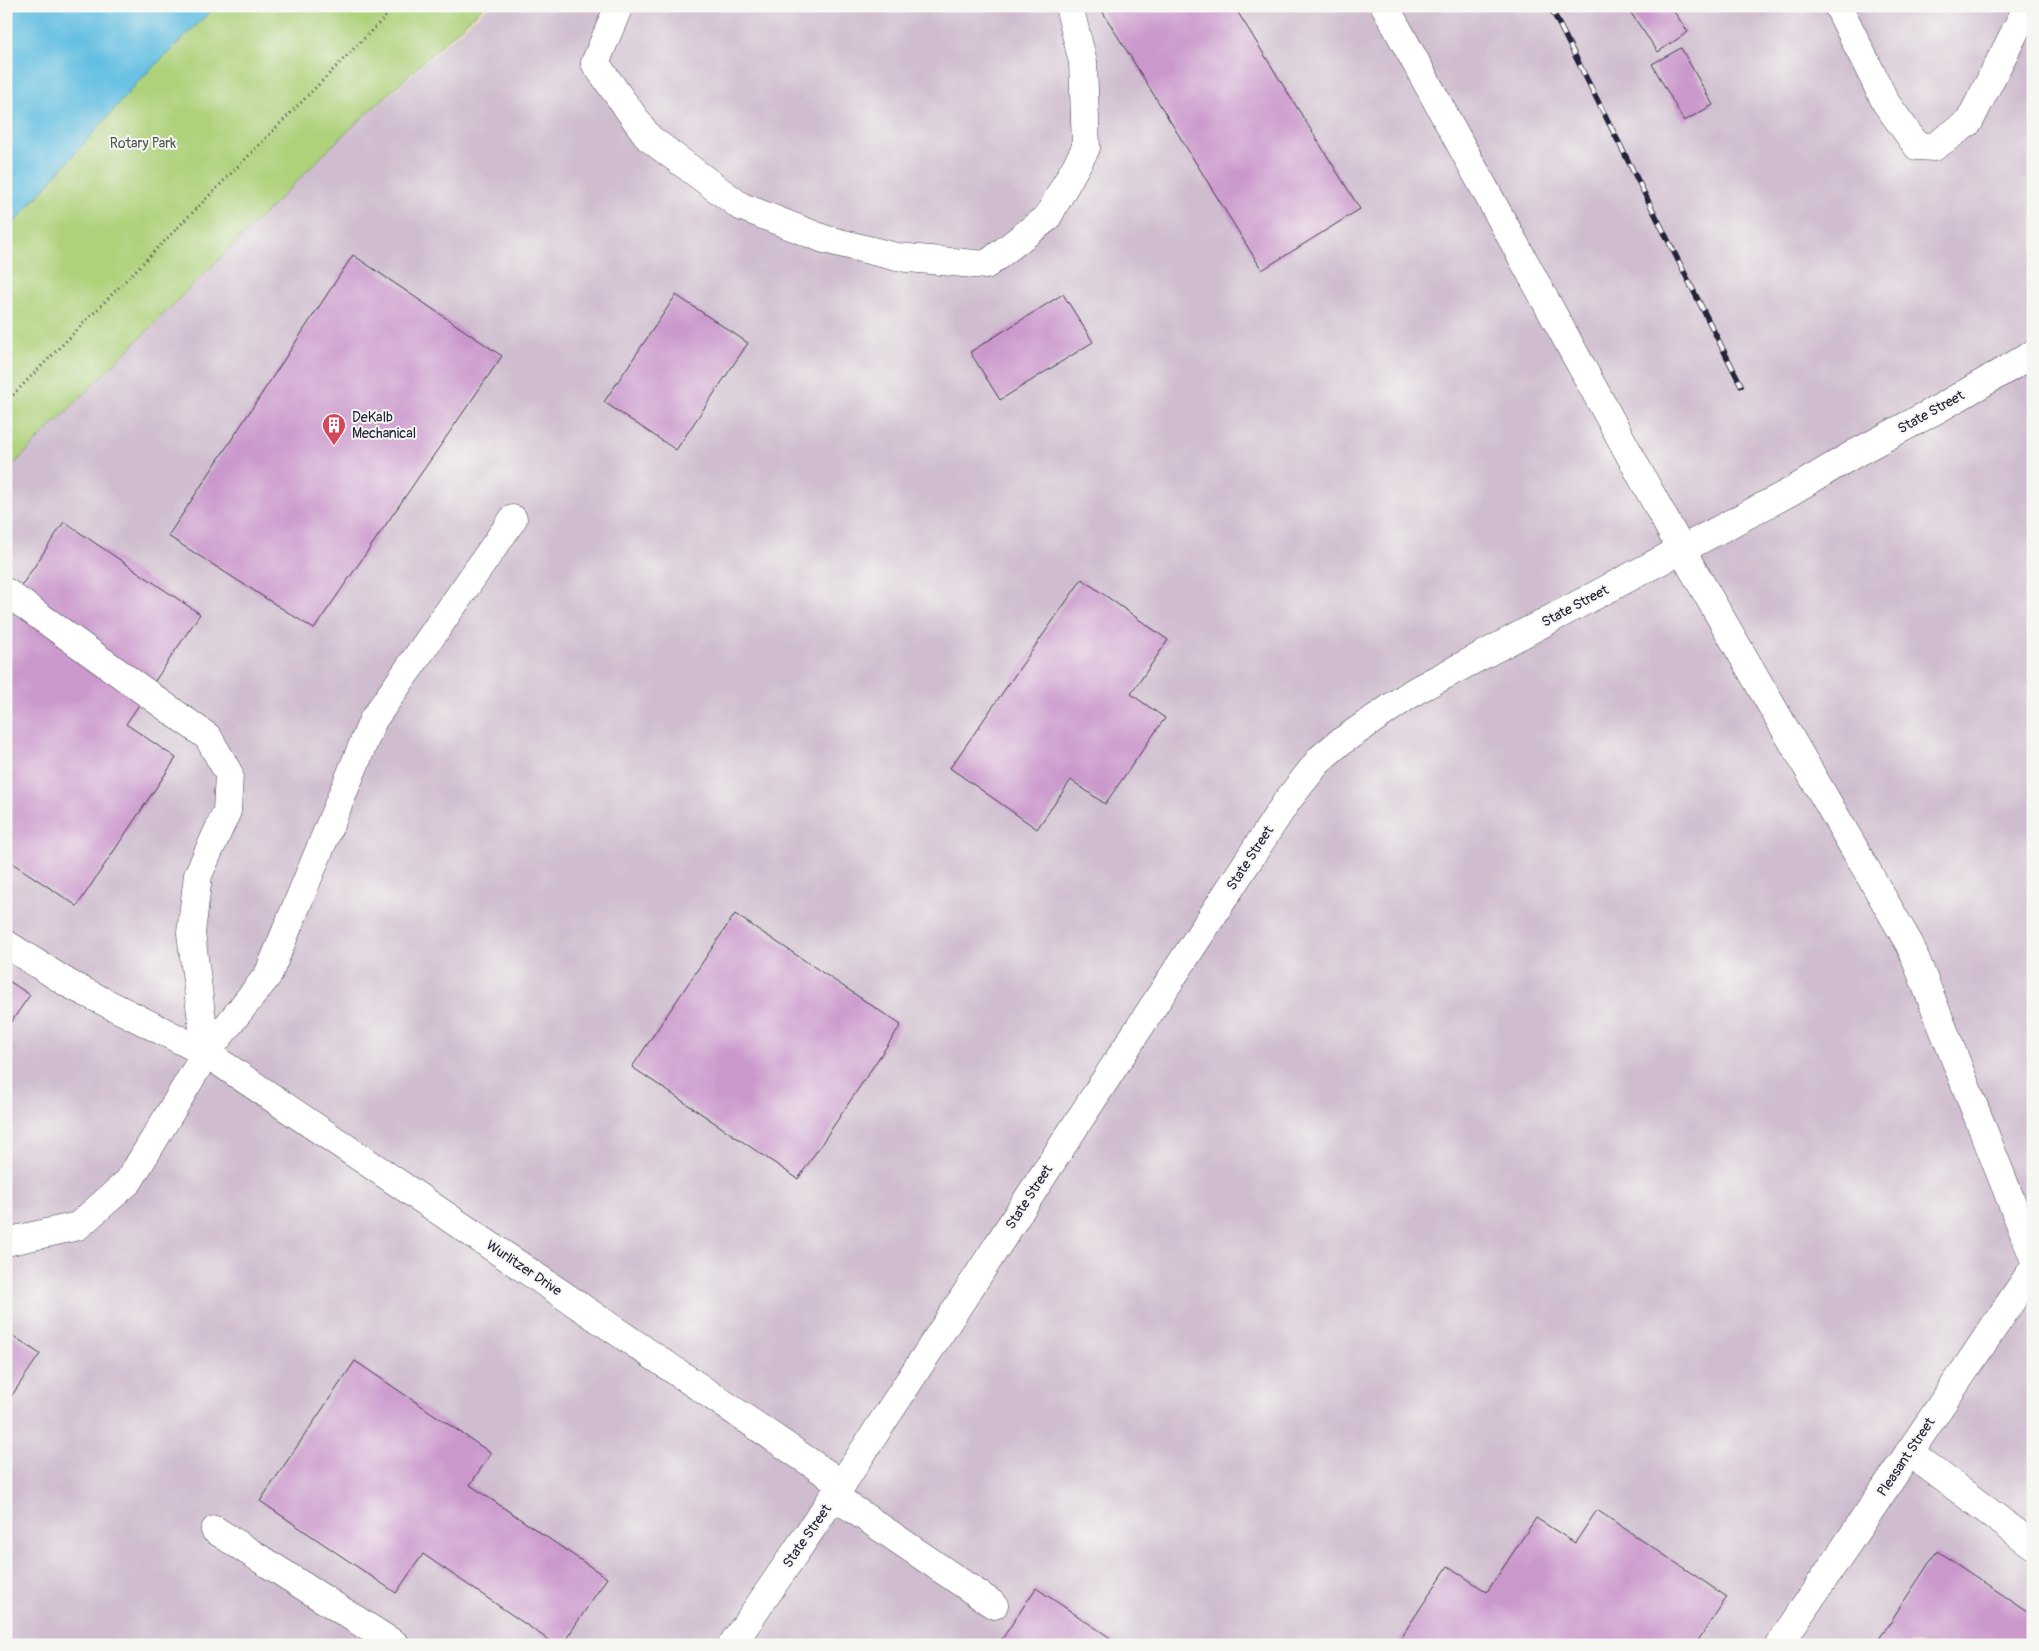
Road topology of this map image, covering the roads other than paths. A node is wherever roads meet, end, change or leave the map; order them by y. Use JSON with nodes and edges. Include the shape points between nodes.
{"nodes":[{"id":1,"x":619,"y":6,"type":"edge"},
{"id":2,"x":1068,"y":6,"type":"edge"},
{"id":3,"x":1385,"y":6,"type":"edge"},
{"id":4,"x":1838,"y":6,"type":"edge"},
{"id":5,"x":2028,"y":6,"type":"edge"},
{"id":6,"x":2033,"y":354,"type":"edge"},
{"id":7,"x":513,"y":519,"type":"dead end"},
{"id":8,"x":1681,"y":550,"type":"junction"},
{"id":9,"x":6,"y":592,"type":"edge"},
{"id":10,"x":6,"y":944,"type":"edge"},
{"id":11,"x":206,"y":1053,"type":"junction"},
{"id":12,"x":6,"y":1242,"type":"edge"},
{"id":13,"x":2033,"y":1256,"type":"edge"},
{"id":14,"x":2033,"y":1269,"type":"edge"},
{"id":15,"x":1909,"y":1452,"type":"junction"},
{"id":16,"x":838,"y":1490,"type":"junction"},
{"id":17,"x":215,"y":1530,"type":"dead end"},
{"id":18,"x":2033,"y":1545,"type":"edge"},
{"id":19,"x":994,"y":1605,"type":"dead end"},
{"id":20,"x":396,"y":1645,"type":"edge"},
{"id":21,"x":732,"y":1645,"type":"edge"},
{"id":22,"x":1779,"y":1645,"type":"edge"}],
"edges":[{"from":1,"to":2,"type":"street","via":[[595,63],[649,138],[740,206],[824,239],[897,257],[986,265],[1047,218],[1086,148],[1083,62]]},
{"from":3,"to":8,"type":"street"},
{"from":4,"to":5,"type":"street","via":[[1886,102],[1918,146],[1934,147],[1969,122]]},
{"from":6,"to":8,"type":"street","name":"State Street"},
{"from":7,"to":11,"type":"street","via":[[373,720],[268,975]]},
{"from":8,"to":13,"type":"street","via":[[1910,945]]},
{"from":8,"to":16,"type":"street","name":"State Street","via":[[1415,691],[1321,758],[1288,801]]},
{"from":9,"to":11,"type":"street","via":[[208,737],[229,774],[227,811],[198,875],[191,934]]},
{"from":10,"to":11,"type":"street","name":"Wurlitzer Drive","via":[[69,984]]},
{"from":11,"to":12,"type":"street","via":[[129,1181],[78,1226]]},
{"from":11,"to":16,"type":"street","name":"Wurlitzer Drive"},
{"from":14,"to":15,"type":"street","name":"Pleasant Street"},
{"from":15,"to":18,"type":"street"},
{"from":15,"to":22,"type":"street","name":"Pleasant Street"},
{"from":16,"to":19,"type":"street","name":"Wurlitzer Drive"},
{"from":16,"to":21,"type":"street","name":"State Street"},
{"from":17,"to":20,"type":"street"}]}
